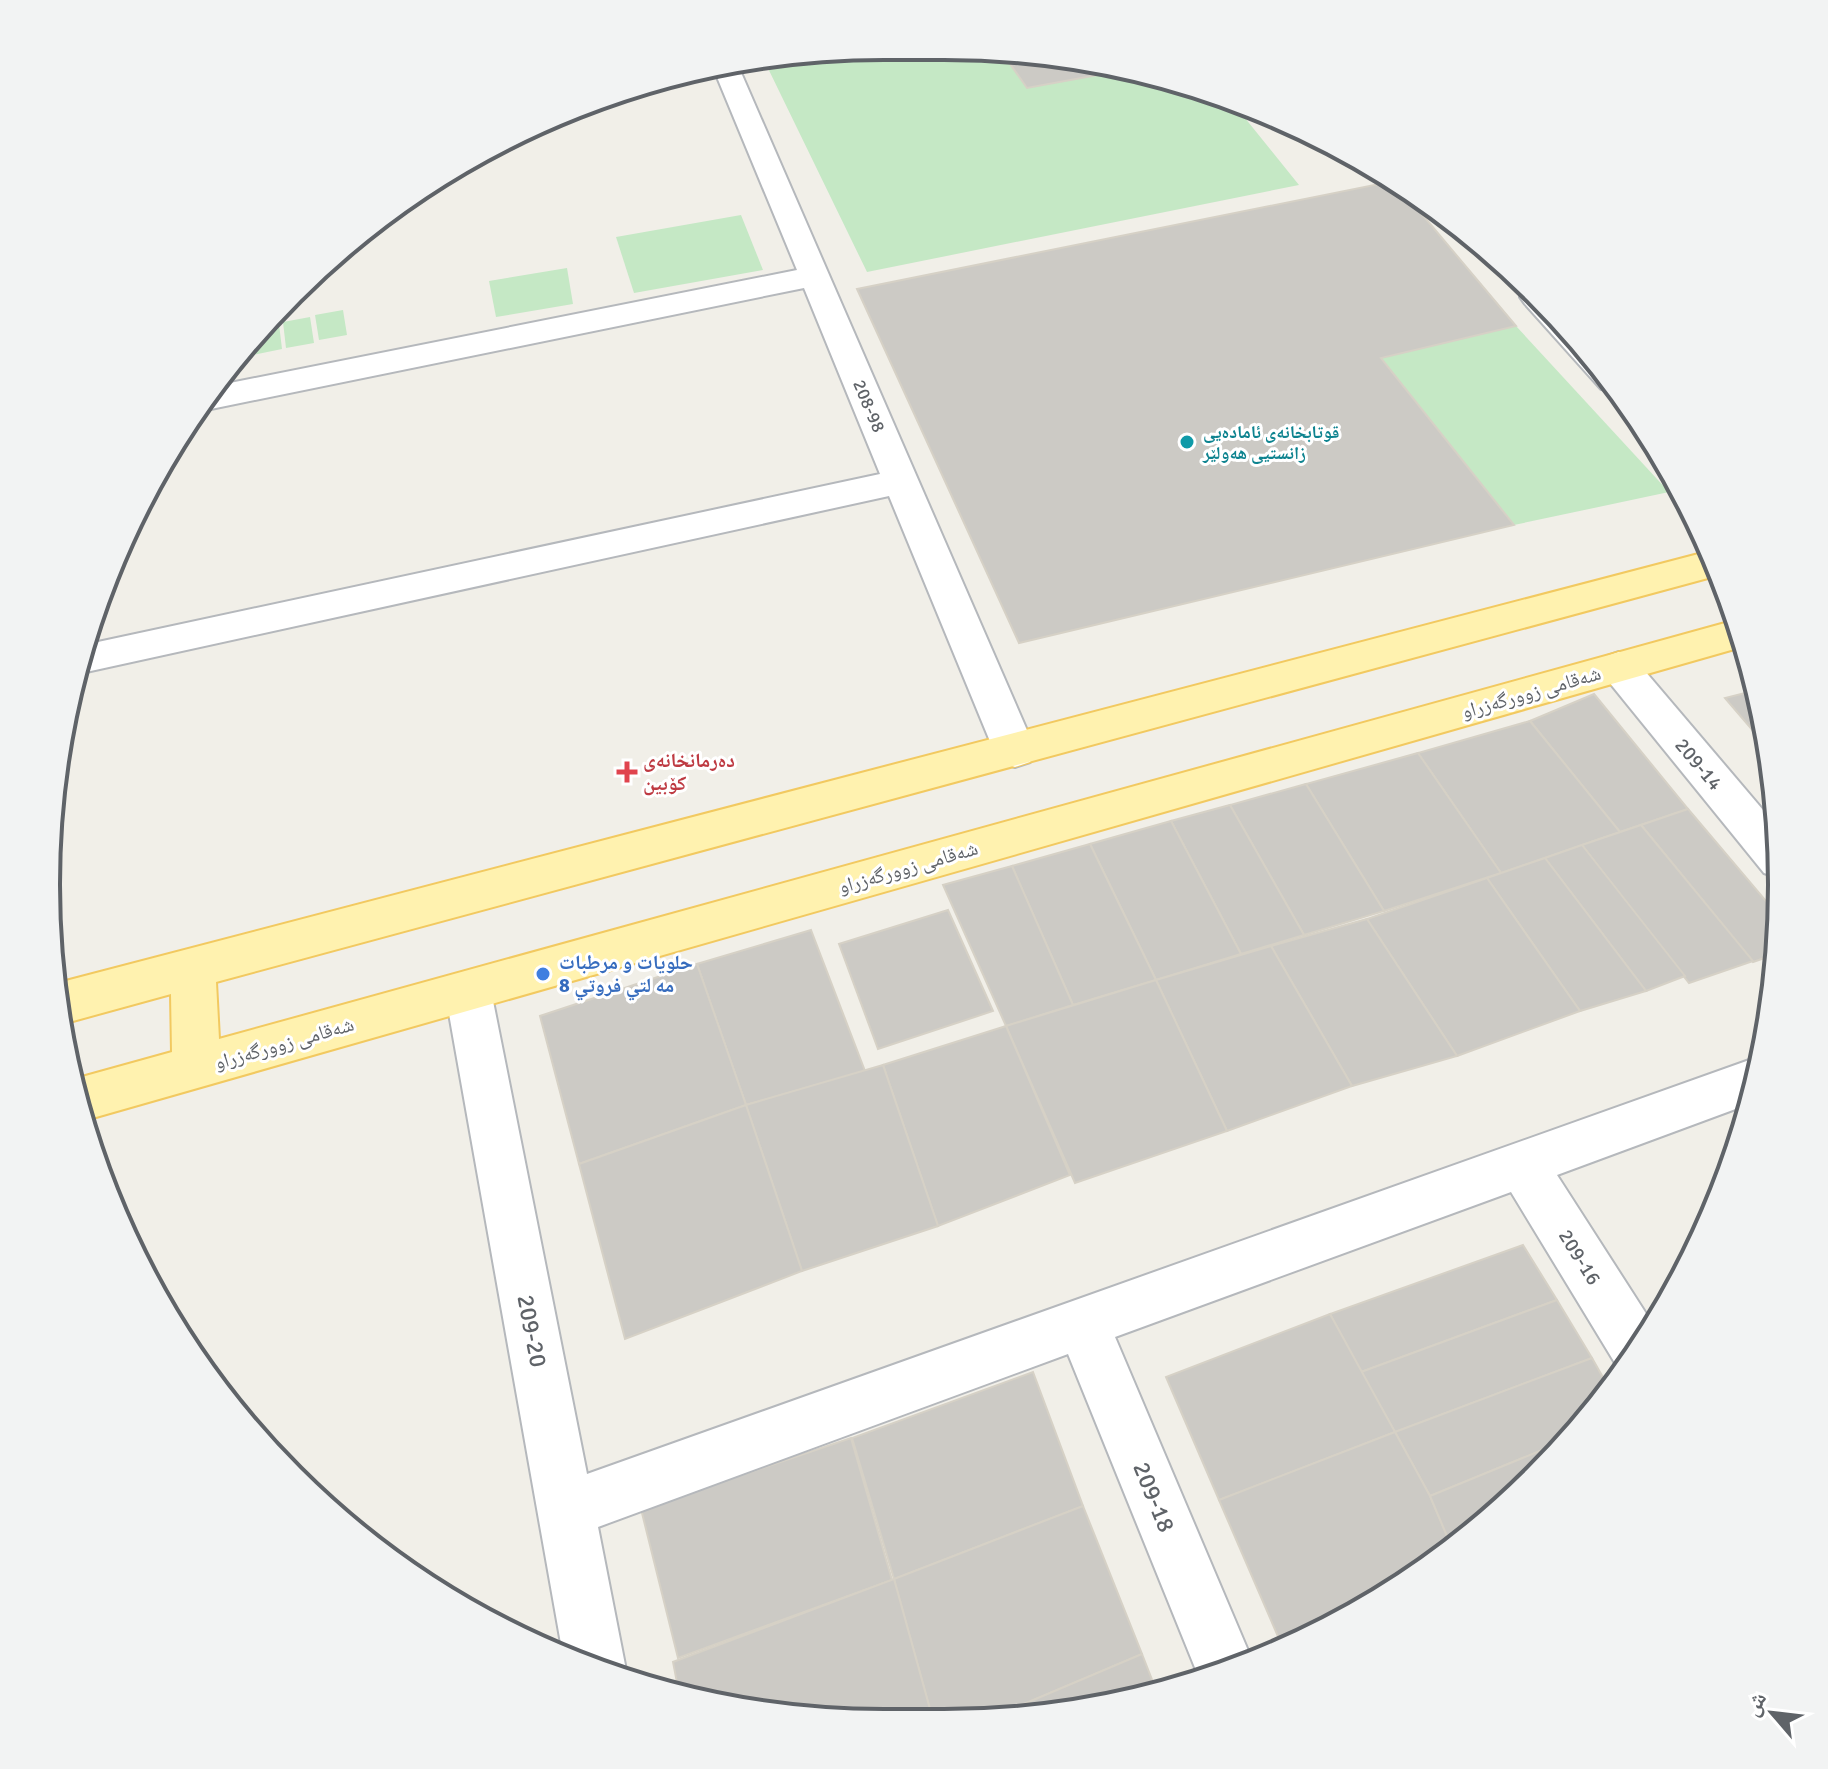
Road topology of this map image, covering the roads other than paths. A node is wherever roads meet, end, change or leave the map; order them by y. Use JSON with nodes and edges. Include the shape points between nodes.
{"nodes":[{"id":1,"x":730,"y":75,"type":"edge"},
{"id":2,"x":815,"y":276,"type":"junction"},
{"id":3,"x":221,"y":396,"type":"edge"},
{"id":4,"x":901,"y":481,"type":"junction"},
{"id":5,"x":1704,"y":566,"type":"edge"},
{"id":6,"x":1729,"y":636,"type":"edge"},
{"id":7,"x":92,"y":657,"type":"edge"},
{"id":8,"x":1619,"y":667,"type":"junction"},
{"id":9,"x":1015,"y":751,"type":"junction"},
{"id":10,"x":1767,"y":845,"type":"edge"},
{"id":11,"x":193,"y":967,"type":"junction"},
{"id":12,"x":468,"y":991,"type":"junction"},
{"id":13,"x":69,"y":1001,"type":"edge"},
{"id":14,"x":196,"y":1067,"type":"junction"},
{"id":15,"x":1743,"y":1084,"type":"edge"},
{"id":16,"x":88,"y":1097,"type":"edge"},
{"id":17,"x":1522,"y":1164,"type":"junction"},
{"id":18,"x":1083,"y":1324,"type":"junction"},
{"id":19,"x":1631,"y":1340,"type":"edge"},
{"id":20,"x":566,"y":1510,"type":"junction"},
{"id":21,"x":593,"y":1655,"type":"edge"},
{"id":22,"x":1222,"y":1660,"type":"edge"}],
"edges":[{"from":1,"to":2,"type":"street","name":"208-98"},
{"from":2,"to":3,"type":"street"},
{"from":2,"to":4,"type":"street","name":"208-98"},
{"from":4,"to":7,"type":"street"},
{"from":4,"to":9,"type":"street","name":"208-98"},
{"from":5,"to":9,"type":"main road"},
{"from":6,"to":8,"type":"main road","name":"شەقامی زوورگەزراو"},
{"from":8,"to":10,"type":"street","name":"209-14"},
{"from":8,"to":12,"type":"main road","name":"شەقامی زوورگەزراو"},
{"from":9,"to":11,"type":"main road"},
{"from":11,"to":13,"type":"main road"},
{"from":11,"to":14,"type":"main road"},
{"from":12,"to":14,"type":"main road","name":"شەقامی زوورگەزراو"},
{"from":12,"to":20,"type":"street","name":"209-20"},
{"from":14,"to":16,"type":"main road","name":"شەقامی زوورگەزراو"},
{"from":15,"to":17,"type":"street"},
{"from":17,"to":18,"type":"street"},
{"from":17,"to":19,"type":"street","name":"209-16"},
{"from":18,"to":20,"type":"street"},
{"from":18,"to":22,"type":"street","name":"209-18"},
{"from":20,"to":21,"type":"street","name":"209-20"}]}
